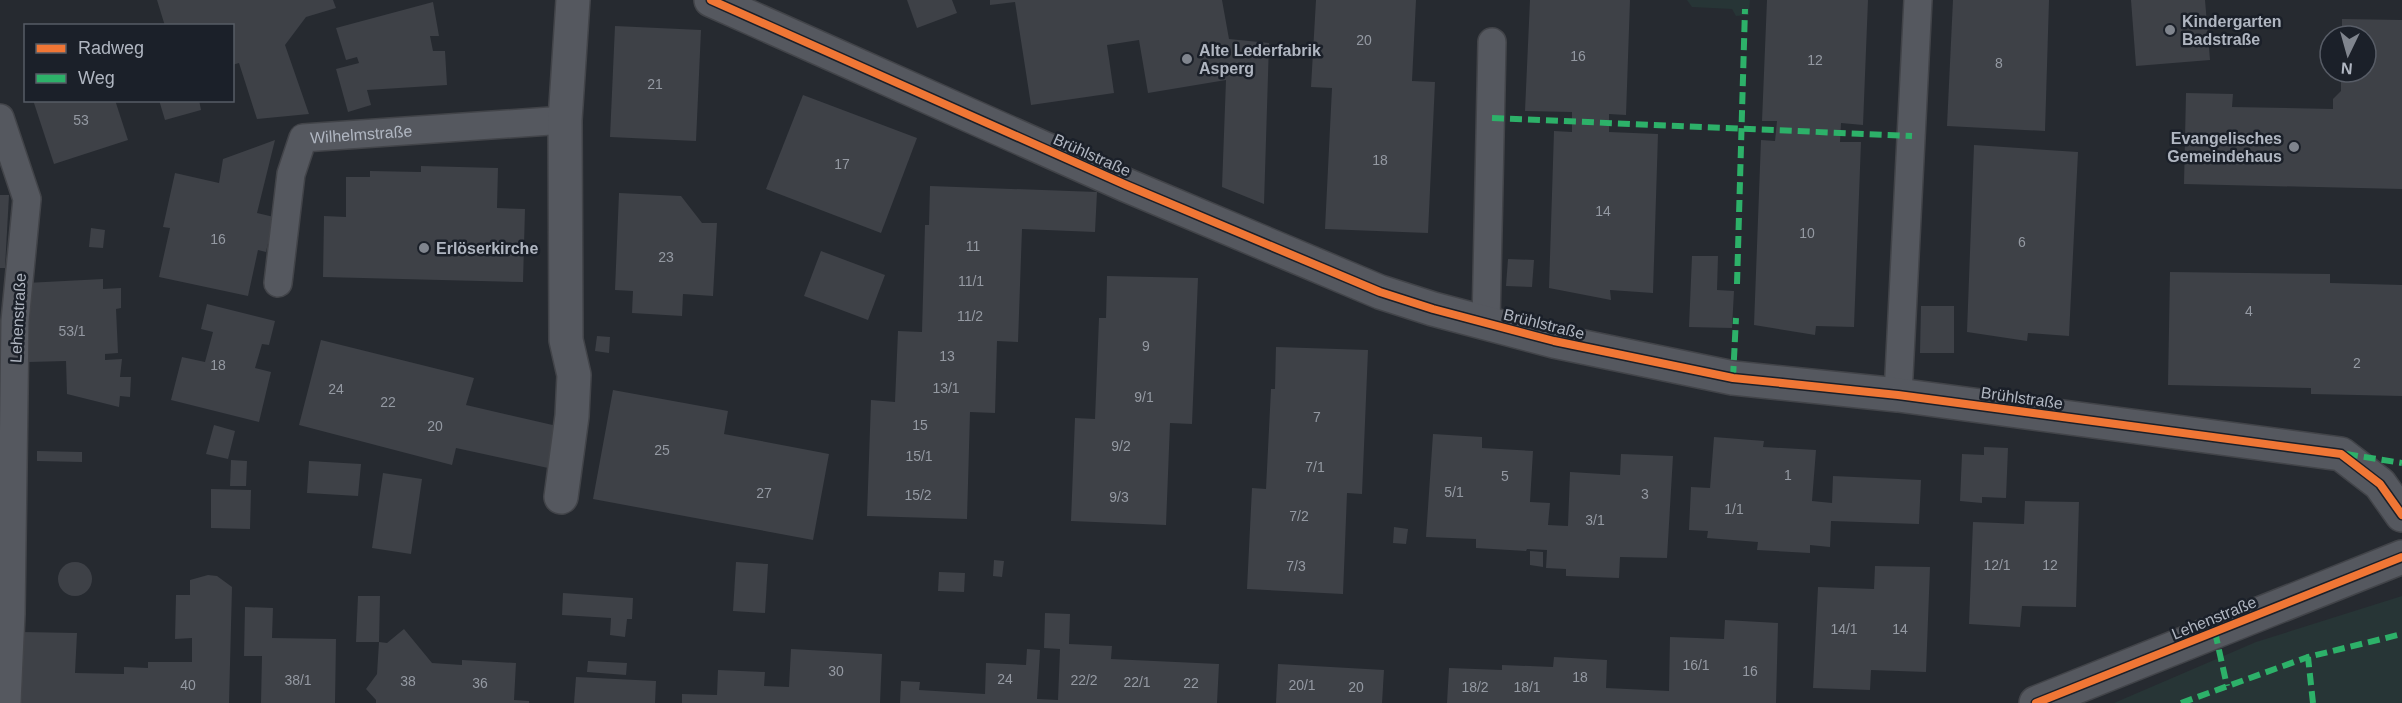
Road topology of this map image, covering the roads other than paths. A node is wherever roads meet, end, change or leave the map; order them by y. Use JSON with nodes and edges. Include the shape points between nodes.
{"nodes":[{"id":1,"x":573,"y":0,"type":"edge"},
{"id":2,"x":711,"y":0,"type":"edge"},
{"id":3,"x":1918,"y":0,"type":"edge"},
{"id":4,"x":1492,"y":42,"type":"dead end"},
{"id":5,"x":0,"y":118,"type":"edge"},
{"id":6,"x":565,"y":120,"type":"junction"},
{"id":7,"x":278,"y":283,"type":"dead end"},
{"id":8,"x":1486,"y":324,"type":"junction"},
{"id":9,"x":1898,"y":395,"type":"junction"},
{"id":10,"x":561,"y":497,"type":"dead end"},
{"id":11,"x":2402,"y":515,"type":"edge"},
{"id":12,"x":2402,"y":557,"type":"edge"},
{"id":13,"x":7,"y":703,"type":"edge"},
{"id":14,"x":2036,"y":703,"type":"edge"}],
"edges":[{"from":1,"to":6,"type":"street"},
{"from":2,"to":8,"type":"street","name":"Brühlstraße","via":[[1281,251],[1380,292]]},
{"from":3,"to":9,"type":"lane"},
{"from":4,"to":8,"type":"lane"},
{"from":5,"to":13,"type":"lane","name":"Lehenstraße","via":[[27,199],[15,321]]},
{"from":6,"to":7,"type":"lane","name":"Wilhelmstraße","via":[[303,138],[291,174]]},
{"from":6,"to":10,"type":"street","via":[[566,340],[574,375]]},
{"from":8,"to":9,"type":"street","name":"Brühlstraße","via":[[1733,378]]},
{"from":9,"to":11,"type":"street","name":"Brühlstraße","via":[[2341,454],[2380,484]]},
{"from":12,"to":14,"type":"street","name":"Lehenstraße"}]}
